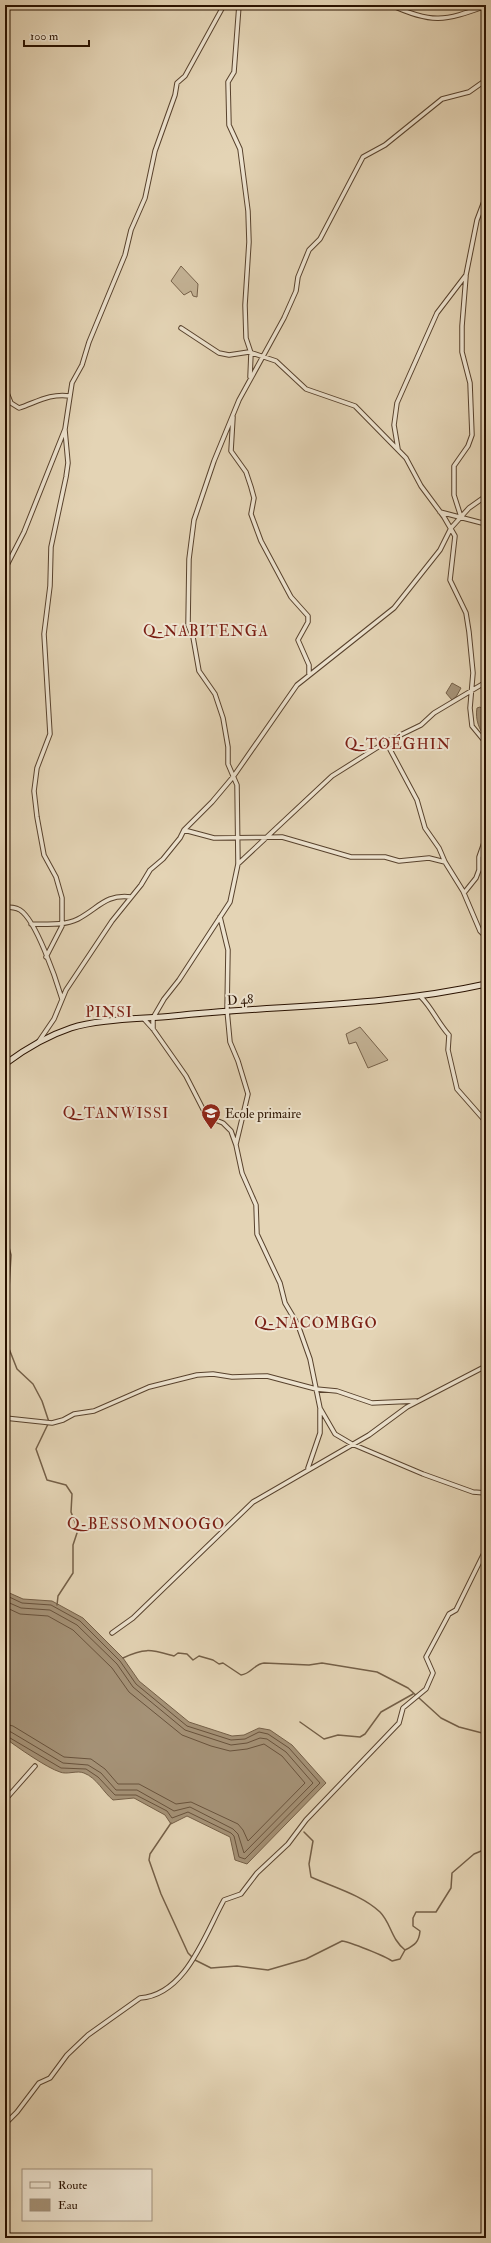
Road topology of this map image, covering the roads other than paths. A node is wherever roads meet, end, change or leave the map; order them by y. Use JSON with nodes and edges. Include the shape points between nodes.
{"nodes":[{"id":1,"x":224,"y":5,"type":"edge"},
{"id":2,"x":239,"y":5,"type":"edge"},
{"id":3,"x":391,"y":5,"type":"edge"},
{"id":4,"x":486,"y":6,"type":"edge"},
{"id":5,"x":486,"y":80,"type":"edge"},
{"id":6,"x":486,"y":196,"type":"edge"},
{"id":7,"x":466,"y":275,"type":"junction"},
{"id":8,"x":181,"y":328,"type":"dead end"},
{"id":9,"x":251,"y":353,"type":"junction"},
{"id":10,"x":263,"y":357,"type":"junction"},
{"id":11,"x":250,"y":378,"type":"junction"},
{"id":12,"x":5,"y":388,"type":"edge"},
{"id":13,"x":70,"y":396,"type":"junction"},
{"id":14,"x":233,"y":413,"type":"junction"},
{"id":15,"x":65,"y":429,"type":"junction"},
{"id":16,"x":398,"y":449,"type":"junction"},
{"id":17,"x":486,"y":496,"type":"edge"},
{"id":18,"x":440,"y":512,"type":"junction"},
{"id":19,"x":461,"y":517,"type":"junction"},
{"id":20,"x":486,"y":524,"type":"edge"},
{"id":21,"x":451,"y":528,"type":"junction"},
{"id":22,"x":5,"y":569,"type":"edge"},
{"id":23,"x":309,"y":674,"type":"junction"},
{"id":24,"x":486,"y":682,"type":"edge"},
{"id":25,"x":472,"y":689,"type":"junction"},
{"id":26,"x":386,"y":742,"type":"junction"},
{"id":27,"x":486,"y":743,"type":"edge"},
{"id":28,"x":233,"y":776,"type":"junction"},
{"id":29,"x":184,"y":830,"type":"junction"},
{"id":30,"x":269,"y":837,"type":"junction"},
{"id":31,"x":486,"y":837,"type":"edge"},
{"id":32,"x":236,"y":839,"type":"junction"},
{"id":33,"x":445,"y":862,"type":"junction"},
{"id":34,"x":238,"y":864,"type":"junction"},
{"id":35,"x":464,"y":893,"type":"junction"},
{"id":36,"x":131,"y":897,"type":"junction"},
{"id":37,"x":5,"y":907,"type":"edge"},
{"id":38,"x":220,"y":917,"type":"junction"},
{"id":39,"x":31,"y":924,"type":"junction"},
{"id":40,"x":62,"y":924,"type":"junction"},
{"id":41,"x":486,"y":937,"type":"edge"},
{"id":42,"x":46,"y":957,"type":"junction"},
{"id":43,"x":486,"y":984,"type":"edge"},
{"id":44,"x":421,"y":997,"type":"junction"},
{"id":45,"x":62,"y":1000,"type":"junction"},
{"id":46,"x":227,"y":1010,"type":"junction"},
{"id":47,"x":153,"y":1018,"type":"junction"},
{"id":48,"x":144,"y":1019,"type":"junction"},
{"id":49,"x":153,"y":1029,"type":"junction"},
{"id":50,"x":36,"y":1044,"type":"junction"},
{"id":51,"x":5,"y":1064,"type":"edge"},
{"id":52,"x":486,"y":1122,"type":"edge"},
{"id":53,"x":236,"y":1145,"type":"junction"},
{"id":54,"x":486,"y":1366,"type":"edge"},
{"id":55,"x":316,"y":1390,"type":"junction"},
{"id":56,"x":419,"y":1401,"type":"junction"},
{"id":57,"x":320,"y":1408,"type":"junction"},
{"id":58,"x":5,"y":1418,"type":"edge"},
{"id":59,"x":352,"y":1444,"type":"junction"},
{"id":60,"x":308,"y":1468,"type":"junction"},
{"id":61,"x":486,"y":1493,"type":"edge"},
{"id":62,"x":486,"y":1549,"type":"edge"},
{"id":63,"x":112,"y":1633,"type":"dead end"},
{"id":64,"x":35,"y":1766,"type":"dead end"},
{"id":65,"x":5,"y":1800,"type":"edge"},
{"id":66,"x":5,"y":2124,"type":"edge"}],
"edges":[{"from":1,"to":13,"type":"street","via":[[185,76],[177,83],[155,151],[145,198],[131,230],[114,284],[82,365],[72,383]]},
{"from":2,"to":9,"type":"street","via":[[234,72],[228,82],[229,125],[240,149],[248,211],[245,305],[246,338]]},
{"from":3,"to":4,"type":"street","via":[[410,14],[443,20]]},
{"from":5,"to":10,"type":"street","via":[[469,92],[442,99],[384,145],[363,157],[320,239],[309,250],[287,312]]},
{"from":6,"to":7,"type":"street","via":[[477,220]]},
{"from":7,"to":16,"type":"street","via":[[437,313],[397,403],[394,425]]},
{"from":7,"to":19,"type":"street","via":[[462,352],[470,383],[472,435],[468,446],[454,466],[454,495]]},
{"from":8,"to":9,"type":"street","via":[[219,353]]},
{"from":9,"to":10,"type":"street"},
{"from":9,"to":11,"type":"street"},
{"from":10,"to":11,"type":"street"},
{"from":10,"to":16,"type":"street","via":[[276,361],[306,389],[355,406]]},
{"from":11,"to":14,"type":"street"},
{"from":12,"to":13,"type":"street","via":[[11,402],[19,408],[49,396]]},
{"from":13,"to":15,"type":"street"},
{"from":14,"to":23,"type":"street","via":[[231,451],[246,472],[252,487],[254,498],[251,514],[261,541],[291,598],[308,616],[308,622],[298,640],[309,665]]},
{"from":14,"to":28,"type":"street","via":[[194,520],[189,559],[188,626],[193,637],[199,671],[215,694],[223,718],[228,764]]},
{"from":15,"to":22,"type":"street","via":[[24,532]]},
{"from":15,"to":40,"type":"street","via":[[68,463],[51,546],[50,586],[44,634],[50,734],[37,768],[34,791],[44,855],[56,877],[62,898]]},
{"from":16,"to":18,"type":"street"},
{"from":17,"to":19,"type":"street"},
{"from":18,"to":19,"type":"street"},
{"from":18,"to":21,"type":"street"},
{"from":19,"to":20,"type":"street"},
{"from":19,"to":21,"type":"street"},
{"from":21,"to":23,"type":"street","via":[[440,550],[394,608]]},
{"from":21,"to":25,"type":"street","via":[[455,536],[450,580],[466,613],[473,673]]},
{"from":23,"to":28,"type":"street","via":[[279,709]]},
{"from":24,"to":25,"type":"street"},
{"from":25,"to":26,"type":"street","via":[[434,713],[421,725]]},
{"from":25,"to":27,"type":"street","via":[[472,726]]},
{"from":26,"to":30,"type":"street","via":[[332,776]]},
{"from":26,"to":33,"type":"street","via":[[417,800],[425,828]]},
{"from":28,"to":29,"type":"street"},
{"from":28,"to":32,"type":"street","via":[[238,785]]},
{"from":29,"to":32,"type":"street","via":[[214,838]]},
{"from":29,"to":36,"type":"street"},
{"from":30,"to":32,"type":"street"},
{"from":30,"to":33,"type":"street","via":[[282,837],[351,857],[385,857],[399,861],[429,858]]},
{"from":30,"to":34,"type":"street"},
{"from":31,"to":35,"type":"street","via":[[479,857],[476,878]]},
{"from":32,"to":34,"type":"street"},
{"from":33,"to":35,"type":"street"},
{"from":34,"to":38,"type":"street","via":[[232,897]]},
{"from":35,"to":41,"type":"street","via":[[480,931]]},
{"from":36,"to":40,"type":"street","via":[[117,895],[109,898],[77,920]]},
{"from":36,"to":45,"type":"street","via":[[89,955]]},
{"from":37,"to":39,"type":"street","via":[[20,910]]},
{"from":38,"to":46,"type":"street","via":[[228,950]]},
{"from":38,"to":47,"type":"street"},
{"from":39,"to":40,"type":"street"},
{"from":39,"to":42,"type":"street"},
{"from":40,"to":42,"type":"street"},
{"from":42,"to":45,"type":"street","via":[[58,983]]},
{"from":43,"to":44,"type":"street","name":"D 48"},
{"from":44,"to":46,"type":"street","name":"D 48"},
{"from":44,"to":52,"type":"street","via":[[449,1035],[448,1050],[457,1089]]},
{"from":45,"to":50,"type":"street","via":[[48,1030]]},
{"from":46,"to":47,"type":"street","name":"D 48"},
{"from":46,"to":53,"type":"street","via":[[230,1042],[248,1094]]},
{"from":47,"to":48,"type":"street","name":"D 48"},
{"from":47,"to":49,"type":"street"},
{"from":48,"to":49,"type":"street"},
{"from":48,"to":50,"type":"street","name":"D 48","via":[[71,1028]]},
{"from":49,"to":53,"type":"street","via":[[186,1076],[205,1113],[223,1123],[231,1131]]},
{"from":50,"to":51,"type":"street","name":"D 48"},
{"from":53,"to":55,"type":"street","via":[[242,1173],[256,1205],[257,1234],[280,1283],[285,1303],[298,1325],[310,1359]]},
{"from":54,"to":56,"type":"street"},
{"from":55,"to":56,"type":"street","via":[[336,1391],[372,1403]]},
{"from":55,"to":57,"type":"street"},
{"from":55,"to":58,"type":"street","via":[[268,1376],[197,1375],[149,1387],[94,1411],[74,1414],[63,1420],[52,1422]]},
{"from":56,"to":59,"type":"street"},
{"from":57,"to":59,"type":"street","via":[[335,1434]]},
{"from":57,"to":60,"type":"street","via":[[320,1433]]},
{"from":59,"to":60,"type":"street"},
{"from":59,"to":61,"type":"street","via":[[473,1492]]},
{"from":60,"to":63,"type":"street","via":[[253,1502],[132,1618]]},
{"from":62,"to":66,"type":"street","via":[[456,1610],[449,1614],[426,1657],[433,1673],[426,1689],[403,1708],[399,1723],[306,1820],[288,1844],[257,1873],[241,1894],[224,1900],[194,1959],[175,1983],[149,1997],[140,1998],[88,2035],[67,2054],[50,2078],[39,2083]]},
{"from":64,"to":65,"type":"street"}]}
